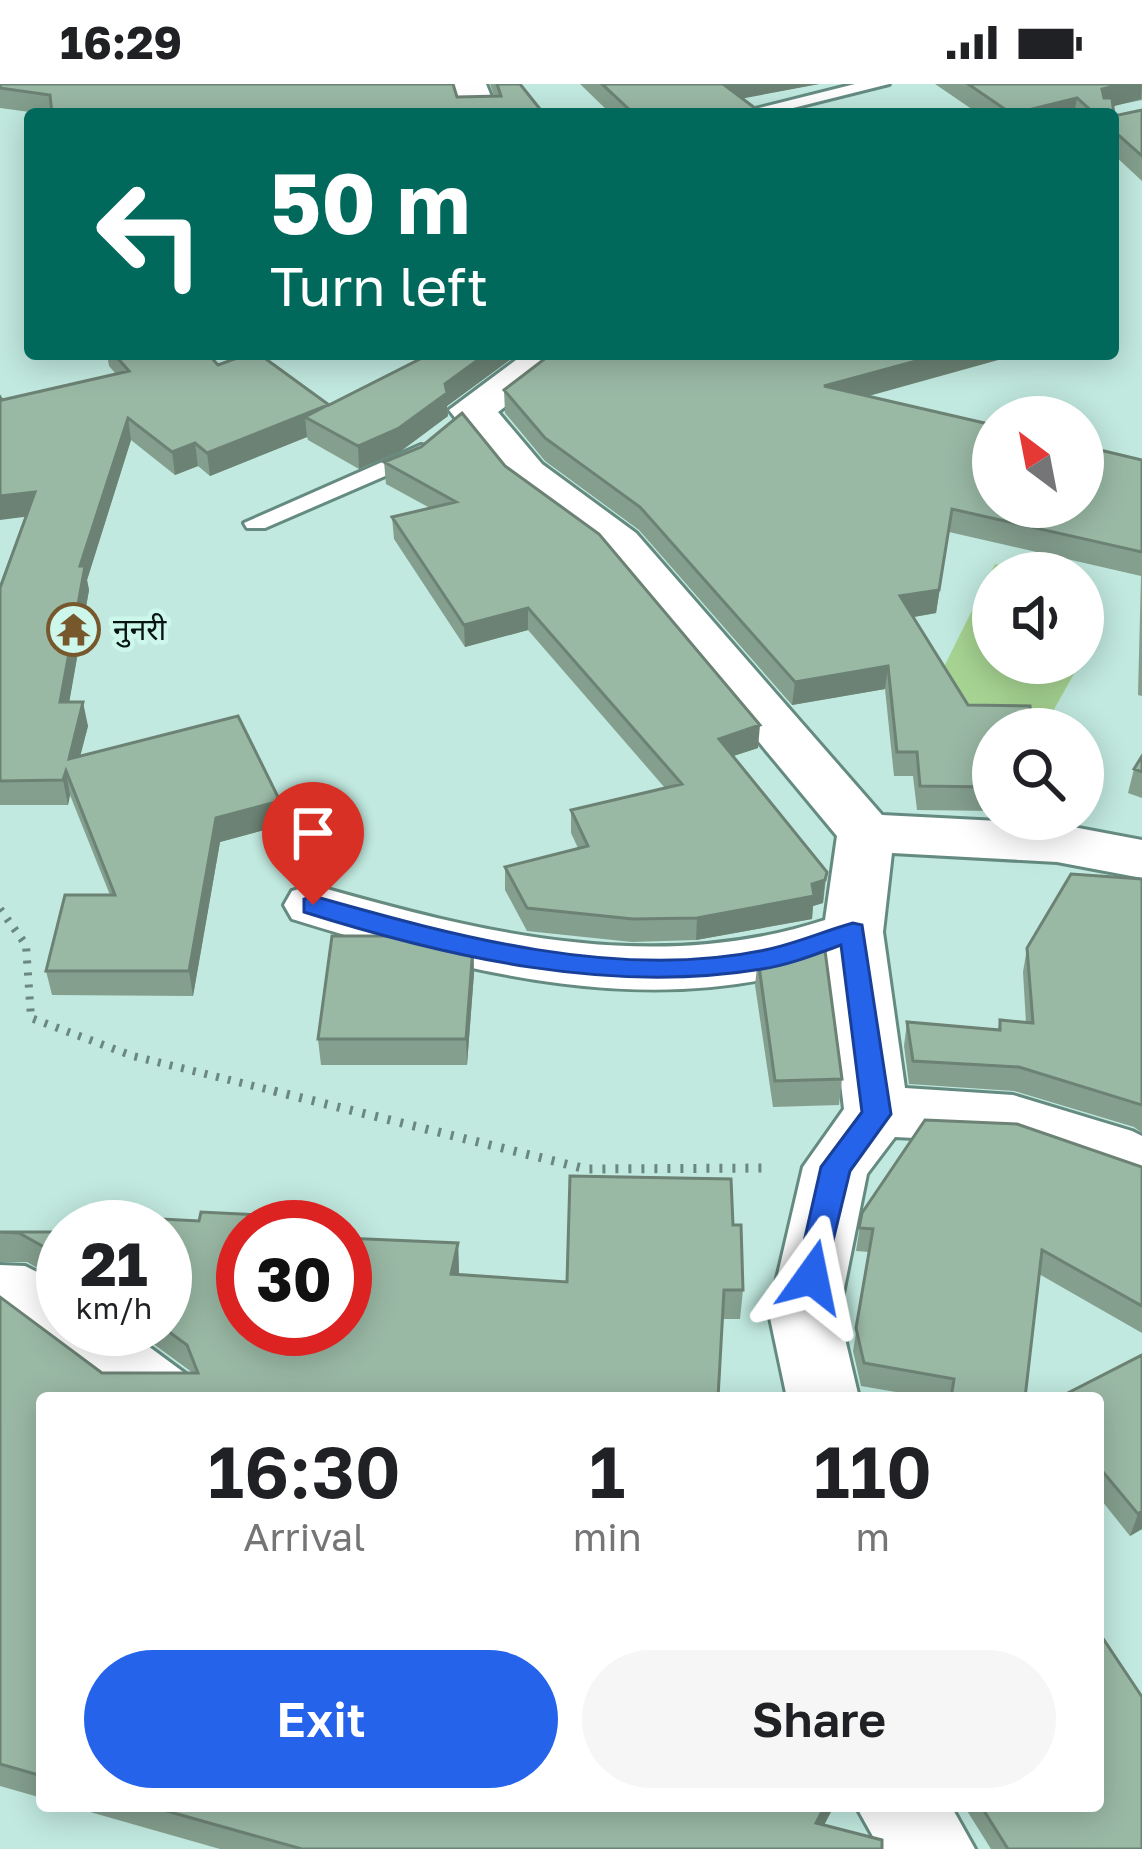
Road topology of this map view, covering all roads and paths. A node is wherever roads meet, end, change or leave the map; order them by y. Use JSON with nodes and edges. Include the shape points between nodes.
{"nodes":[{"id":1,"x":880,"y":84,"type":"edge"},
{"id":2,"x":771,"y":108,"type":"edge"},
{"id":3,"x":545,"y":360,"type":"edge"},
{"id":4,"x":457,"y":423,"type":"junction"},
{"id":5,"x":256,"y":523,"type":"dead end"},
{"id":6,"x":866,"y":833,"type":"junction"},
{"id":7,"x":1142,"y":859,"type":"edge"},
{"id":8,"x":313,"y":905,"type":"dead end"},
{"id":9,"x":0,"y":909,"type":"edge"},
{"id":10,"x":853,"y":932,"type":"junction"},
{"id":11,"x":877,"y":1114,"type":"junction"},
{"id":12,"x":1142,"y":1164,"type":"edge"},
{"id":13,"x":836,"y":1167,"type":"junction"},
{"id":14,"x":0,"y":1293,"type":"edge"},
{"id":15,"x":36,"y":1302,"type":"edge"},
{"id":16,"x":108,"y":1356,"type":"edge"},
{"id":17,"x":157,"y":1392,"type":"edge"},
{"id":18,"x":822,"y":1392,"type":"edge"}],
"edges":[{"from":1,"to":2,"type":"lane"},
{"from":3,"to":4,"type":"street"},
{"from":4,"to":5,"type":"lane","via":[[411,460]]},
{"from":4,"to":6,"type":"street","via":[[619,543]]},
{"from":6,"to":7,"type":"street","via":[[1057,843]]},
{"from":6,"to":10,"type":"street"},
{"from":8,"to":10,"type":"street","via":[[391,929],[579,965],[678,969],[766,959]]},
{"from":9,"to":13,"type":"path","via":[[26,945],[31,1018],[133,1056],[586,1168]]},
{"from":10,"to":11,"type":"street"},
{"from":11,"to":12,"type":"street","via":[[943,1109],[1042,1121]]},
{"from":11,"to":13,"type":"street"},
{"from":13,"to":18,"type":"street","via":[[804,1313]]},
{"from":14,"to":15,"type":"street"},
{"from":16,"to":17,"type":"street"}]}
